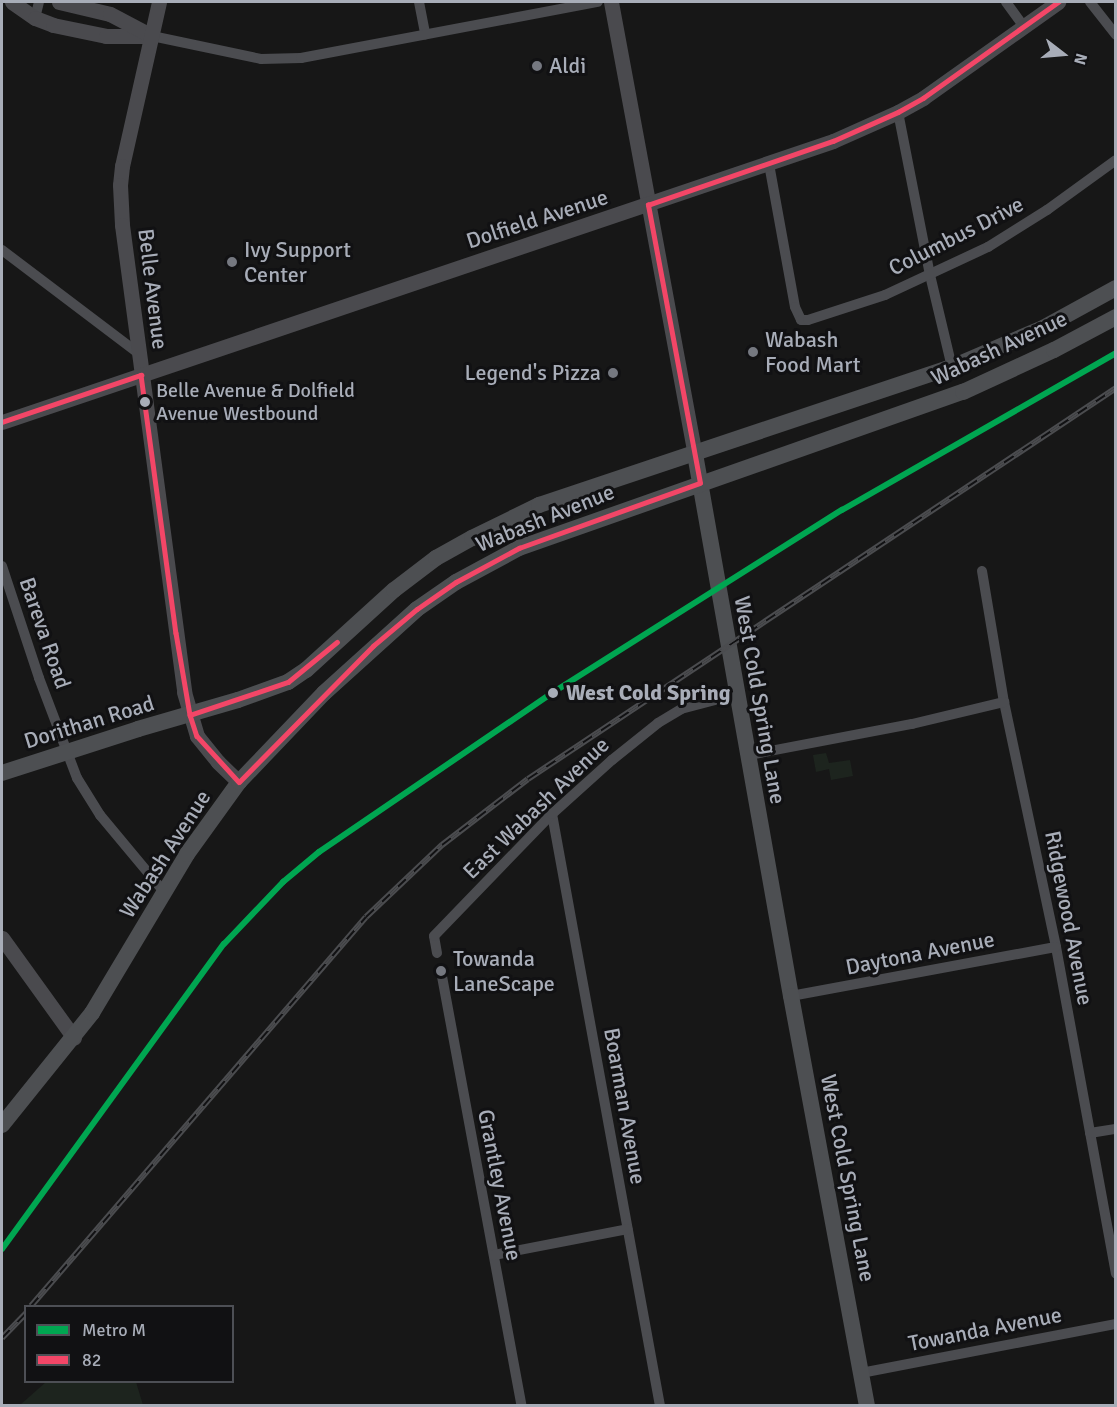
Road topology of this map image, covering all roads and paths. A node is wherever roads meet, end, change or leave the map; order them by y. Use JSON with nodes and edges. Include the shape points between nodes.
{"nodes":[{"id":1,"x":12,"y":2,"type":"edge"},
{"id":2,"x":39,"y":2,"type":"edge"},
{"id":3,"x":59,"y":2,"type":"edge"},
{"id":4,"x":159,"y":2,"type":"edge"},
{"id":5,"x":420,"y":2,"type":"edge"},
{"id":6,"x":598,"y":2,"type":"edge"},
{"id":7,"x":611,"y":2,"type":"edge"},
{"id":8,"x":1006,"y":2,"type":"edge"},
{"id":9,"x":1058,"y":2,"type":"edge"},
{"id":10,"x":1090,"y":2,"type":"edge"},
{"id":11,"x":35,"y":18,"type":"junction"},
{"id":12,"x":1024,"y":27,"type":"junction"},
{"id":13,"x":425,"y":34,"type":"junction"},
{"id":14,"x":1116,"y":35,"type":"edge"},
{"id":15,"x":152,"y":36,"type":"junction"},
{"id":16,"x":898,"y":112,"type":"junction"},
{"id":17,"x":1116,"y":160,"type":"edge"},
{"id":18,"x":769,"y":164,"type":"junction"},
{"id":19,"x":648,"y":206,"type":"junction"},
{"id":20,"x":2,"y":250,"type":"edge"},
{"id":21,"x":930,"y":275,"type":"junction"},
{"id":22,"x":1116,"y":288,"type":"edge"},
{"id":23,"x":1116,"y":317,"type":"edge"},
{"id":24,"x":138,"y":353,"type":"junction"},
{"id":25,"x":952,"y":367,"type":"junction"},
{"id":26,"x":141,"y":375,"type":"junction"},
{"id":27,"x":2,"y":422,"type":"edge"},
{"id":28,"x":695,"y":454,"type":"junction"},
{"id":29,"x":700,"y":483,"type":"junction"},
{"id":30,"x":2,"y":566,"type":"edge"},
{"id":31,"x":982,"y":571,"type":"dead end"},
{"id":32,"x":738,"y":694,"type":"junction"},
{"id":33,"x":1004,"y":702,"type":"junction"},
{"id":34,"x":190,"y":715,"type":"junction"},
{"id":35,"x":66,"y":752,"type":"junction"},
{"id":36,"x":749,"y":755,"type":"junction"},
{"id":37,"x":2,"y":773,"type":"edge"},
{"id":38,"x":239,"y":782,"type":"junction"},
{"id":39,"x":552,"y":814,"type":"junction"},
{"id":40,"x":165,"y":893,"type":"junction"},
{"id":41,"x":2,"y":938,"type":"edge"},
{"id":42,"x":1056,"y":947,"type":"junction"},
{"id":43,"x":437,"y":953,"type":"dead end"},
{"id":44,"x":441,"y":971,"type":"dead end"},
{"id":45,"x":791,"y":996,"type":"junction"},
{"id":46,"x":74,"y":1038,"type":"junction"},
{"id":47,"x":2,"y":1125,"type":"edge"},
{"id":48,"x":1116,"y":1129,"type":"edge"},
{"id":49,"x":1090,"y":1133,"type":"junction"},
{"id":50,"x":628,"y":1229,"type":"junction"},
{"id":51,"x":494,"y":1255,"type":"junction"},
{"id":52,"x":1116,"y":1274,"type":"edge"},
{"id":53,"x":1116,"y":1324,"type":"edge"},
{"id":54,"x":861,"y":1373,"type":"junction"},
{"id":55,"x":522,"y":1406,"type":"edge"},
{"id":56,"x":660,"y":1406,"type":"edge"},
{"id":57,"x":867,"y":1406,"type":"edge"}],
"edges":[{"from":1,"to":11,"type":"street"},
{"from":2,"to":11,"type":"street"},
{"from":3,"to":15,"type":"street","via":[[110,14]]},
{"from":4,"to":15,"type":"street","name":"Belle Avenue"},
{"from":5,"to":13,"type":"street"},
{"from":6,"to":13,"type":"street"},
{"from":7,"to":19,"type":"street","name":"West Cold Spring Lane"},
{"from":8,"to":12,"type":"street"},
{"from":9,"to":12,"type":"street","name":"Dolfield Avenue"},
{"from":10,"to":14,"type":"street"},
{"from":11,"to":15,"type":"street","via":[[106,36]]},
{"from":12,"to":16,"type":"street","name":"Dolfield Avenue"},
{"from":13,"to":15,"type":"street","via":[[283,59],[261,59]]},
{"from":15,"to":24,"type":"street","name":"Belle Avenue","via":[[120,185]]},
{"from":16,"to":18,"type":"street","name":"Dolfield Avenue"},
{"from":16,"to":21,"type":"street"},
{"from":17,"to":21,"type":"street","name":"Columbus Drive","via":[[1017,229]]},
{"from":18,"to":19,"type":"street","name":"Dolfield Avenue"},
{"from":18,"to":21,"type":"street","name":"Columbus Drive","via":[[795,307],[801,320],[820,318]]},
{"from":19,"to":26,"type":"street","name":"Dolfield Avenue"},
{"from":19,"to":28,"type":"street","name":"West Cold Spring Lane"},
{"from":20,"to":24,"type":"street"},
{"from":21,"to":25,"type":"street"},
{"from":22,"to":25,"type":"main road","name":"Wabash Avenue","via":[[1043,328]]},
{"from":23,"to":29,"type":"main road","name":"Wabash Avenue","via":[[963,392]]},
{"from":24,"to":26,"type":"street","name":"Belle Avenue"},
{"from":25,"to":28,"type":"main road","name":"Wabash Avenue"},
{"from":26,"to":27,"type":"street","name":"Dolfield Avenue"},
{"from":26,"to":34,"type":"street","name":"Belle Avenue"},
{"from":28,"to":29,"type":"main road","name":"West Cold Spring Lane"},
{"from":28,"to":34,"type":"main road","name":"Wabash Avenue","via":[[539,505],[472,538],[436,558],[394,590],[306,670],[263,692]]},
{"from":29,"to":32,"type":"main road","name":"West Cold Spring Lane"},
{"from":29,"to":38,"type":"main road","name":"Wabash Avenue","via":[[519,548],[456,582],[373,646]]},
{"from":30,"to":35,"type":"street","name":"Bareva Road"},
{"from":31,"to":33,"type":"street","name":"Ridgewood Avenue"},
{"from":32,"to":36,"type":"main road","name":"West Cold Spring Lane"},
{"from":32,"to":39,"type":"street","name":"East Wabash Avenue","via":[[670,715]]},
{"from":33,"to":36,"type":"street"},
{"from":33,"to":42,"type":"street","name":"Ridgewood Avenue"},
{"from":34,"to":35,"type":"main road","name":"Dorithan Road"},
{"from":34,"to":38,"type":"street","name":"Belle Avenue","via":[[197,736]]},
{"from":35,"to":37,"type":"main road","name":"Dorithan Road"},
{"from":35,"to":40,"type":"street","name":"Bareva Road","via":[[100,815]]},
{"from":36,"to":45,"type":"main road","name":"West Cold Spring Lane"},
{"from":38,"to":40,"type":"main road","name":"Wabash Avenue","via":[[206,825]]},
{"from":39,"to":43,"type":"street","name":"East Wabash Avenue","via":[[434,936]]},
{"from":39,"to":50,"type":"street","name":"Boarman Avenue"},
{"from":40,"to":46,"type":"main road","name":"Wabash Avenue"},
{"from":41,"to":46,"type":"street"},
{"from":42,"to":45,"type":"street","name":"Daytona Avenue"},
{"from":42,"to":49,"type":"street","name":"Ridgewood Avenue"},
{"from":44,"to":51,"type":"street","name":"Grantley Avenue"},
{"from":45,"to":54,"type":"main road","name":"West Cold Spring Lane"},
{"from":46,"to":47,"type":"main road","name":"Wabash Avenue"},
{"from":48,"to":49,"type":"street"},
{"from":49,"to":52,"type":"street","name":"Ridgewood Avenue"},
{"from":50,"to":51,"type":"street"},
{"from":50,"to":56,"type":"street","name":"Boarman Avenue"},
{"from":51,"to":55,"type":"street","name":"Grantley Avenue"},
{"from":53,"to":54,"type":"street","name":"Towanda Avenue"},
{"from":54,"to":57,"type":"main road","name":"West Cold Spring Lane"}]}
